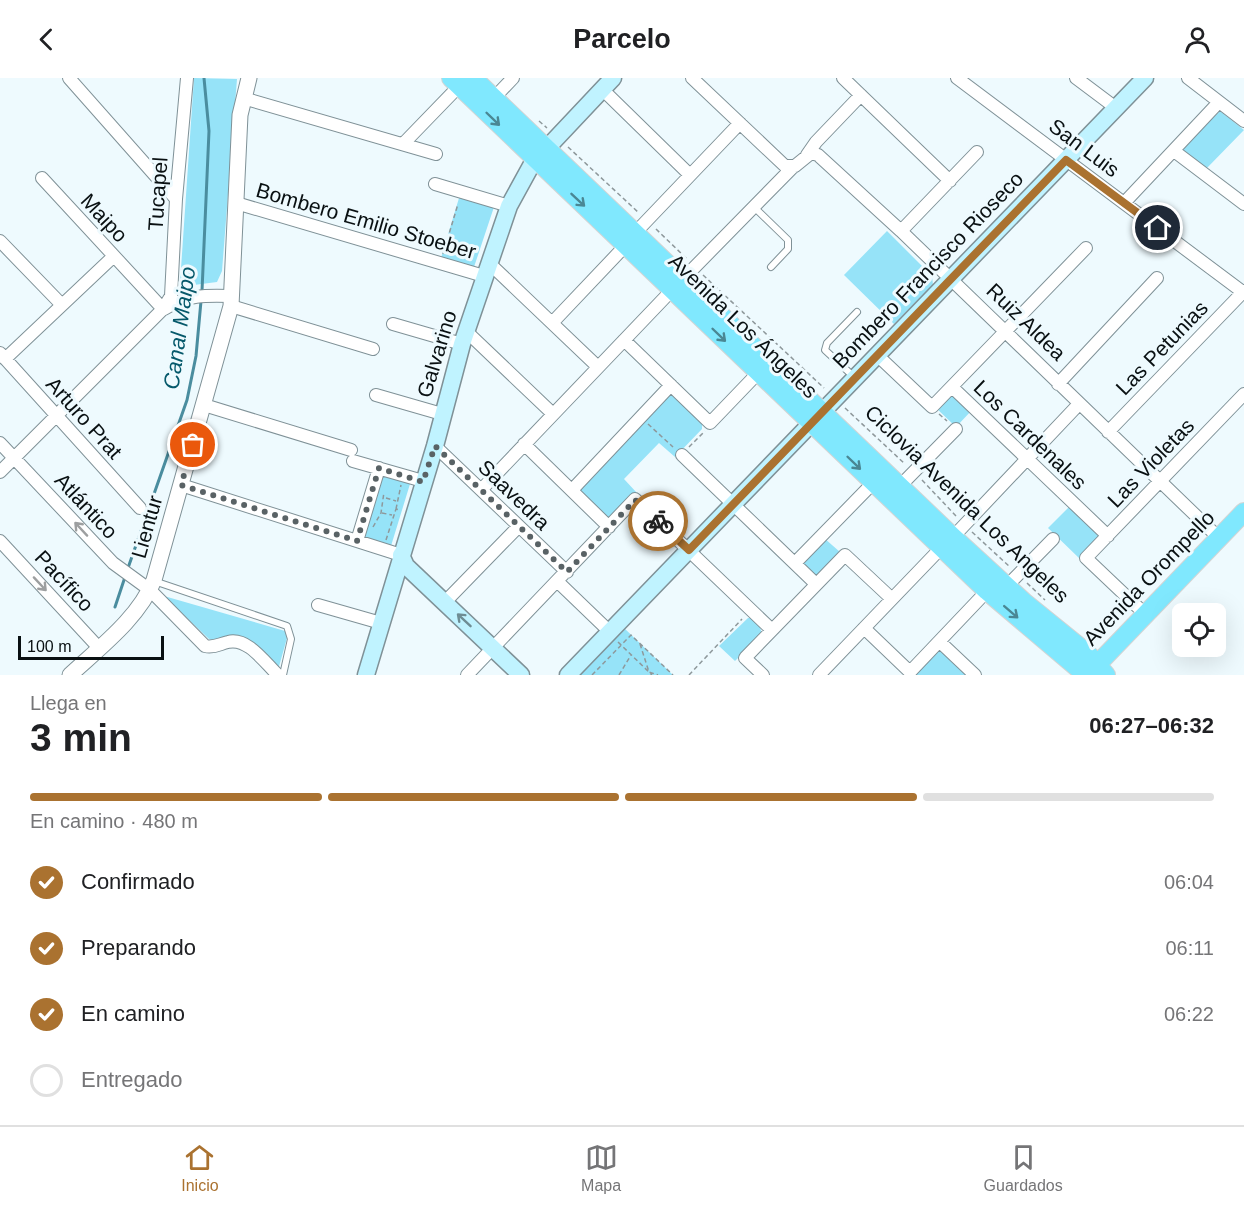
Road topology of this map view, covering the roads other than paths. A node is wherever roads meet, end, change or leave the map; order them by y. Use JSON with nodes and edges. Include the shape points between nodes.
{"nodes":[{"id":1,"x":69,"y":78,"type":"edge"},
{"id":2,"x":187,"y":78,"type":"edge"},
{"id":3,"x":249,"y":78,"type":"edge"},
{"id":4,"x":513,"y":78,"type":"edge"},
{"id":5,"x":843,"y":78,"type":"edge"},
{"id":6,"x":957,"y":78,"type":"edge"},
{"id":7,"x":1076,"y":78,"type":"edge"},
{"id":8,"x":1145,"y":78,"type":"edge"},
{"id":9,"x":1188,"y":78,"type":"edge"},
{"id":10,"x":463,"y":80,"type":"edge"},
{"id":11,"x":701,"y":81,"type":"edge"},
{"id":12,"x":608,"y":84,"type":"edge"},
{"id":13,"x":861,"y":95,"type":"junction"},
{"id":14,"x":243,"y":98,"type":"junction"},
{"id":15,"x":494,"y":98,"type":"junction"},
{"id":16,"x":1219,"y":102,"type":"junction"},
{"id":17,"x":1116,"y":108,"type":"junction"},
{"id":18,"x":1244,"y":121,"type":"edge"},
{"id":19,"x":740,"y":123,"type":"junction"},
{"id":20,"x":403,"y":144,"type":"junction"},
{"id":21,"x":546,"y":149,"type":"junction"},
{"id":22,"x":1174,"y":151,"type":"junction"},
{"id":23,"x":436,"y":153,"type":"dead end"},
{"id":24,"x":977,"y":153,"type":"dead end"},
{"id":25,"x":807,"y":155,"type":"junction"},
{"id":26,"x":1066,"y":160,"type":"junction"},
{"id":27,"x":792,"y":168,"type":"junction"},
{"id":28,"x":690,"y":174,"type":"junction"},
{"id":29,"x":42,"y":178,"type":"dead end"},
{"id":30,"x":950,"y":181,"type":"junction"},
{"id":31,"x":435,"y":184,"type":"dead end"},
{"id":32,"x":1242,"y":198,"type":"edge"},
{"id":33,"x":176,"y":199,"type":"junction"},
{"id":34,"x":236,"y":203,"type":"junction"},
{"id":35,"x":1124,"y":203,"type":"junction"},
{"id":36,"x":509,"y":206,"type":"junction"},
{"id":37,"x":754,"y":207,"type":"junction"},
{"id":38,"x":901,"y":231,"type":"junction"},
{"id":39,"x":636,"y":233,"type":"junction"},
{"id":40,"x":0,"y":241,"type":"edge"},
{"id":41,"x":1086,"y":248,"type":"dead end"},
{"id":42,"x":114,"y":256,"type":"junction"},
{"id":43,"x":771,"y":267,"type":"dead end"},
{"id":44,"x":487,"y":269,"type":"junction"},
{"id":45,"x":1157,"y":278,"type":"dead end"},
{"id":46,"x":683,"y":279,"type":"junction"},
{"id":47,"x":950,"y":280,"type":"junction"},
{"id":48,"x":1244,"y":292,"type":"edge"},
{"id":49,"x":231,"y":301,"type":"junction"},
{"id":50,"x":62,"y":305,"type":"junction"},
{"id":51,"x":163,"y":309,"type":"junction"},
{"id":52,"x":857,"y":312,"type":"dead end"},
{"id":53,"x":552,"y":323,"type":"junction"},
{"id":54,"x":393,"y":324,"type":"dead end"},
{"id":55,"x":1005,"y":333,"type":"junction"},
{"id":56,"x":465,"y":338,"type":"junction"},
{"id":57,"x":624,"y":340,"type":"junction"},
{"id":58,"x":373,"y":349,"type":"dead end"},
{"id":59,"x":3,"y":356,"type":"edge"},
{"id":60,"x":877,"y":356,"type":"junction"},
{"id":61,"x":598,"y":367,"type":"junction"},
{"id":62,"x":758,"y":373,"type":"junction"},
{"id":63,"x":855,"y":378,"type":"junction"},
{"id":64,"x":1058,"y":384,"type":"junction"},
{"id":65,"x":671,"y":386,"type":"junction"},
{"id":66,"x":952,"y":387,"type":"junction"},
{"id":67,"x":1244,"y":394,"type":"edge"},
{"id":68,"x":376,"y":395,"type":"dead end"},
{"id":69,"x":1079,"y":404,"type":"junction"},
{"id":70,"x":204,"y":405,"type":"junction"},
{"id":71,"x":442,"y":414,"type":"junction"},
{"id":72,"x":554,"y":414,"type":"junction"},
{"id":73,"x":57,"y":416,"type":"junction"},
{"id":74,"x":817,"y":417,"type":"junction"},
{"id":75,"x":956,"y":429,"type":"road end"},
{"id":76,"x":1108,"y":432,"type":"junction"},
{"id":77,"x":0,"y":443,"type":"edge"},
{"id":78,"x":524,"y":444,"type":"junction"},
{"id":79,"x":435,"y":446,"type":"junction"},
{"id":80,"x":682,"y":455,"type":"road end"},
{"id":81,"x":14,"y":458,"type":"junction"},
{"id":82,"x":1026,"y":458,"type":"junction"},
{"id":83,"x":379,"y":468,"type":"junction"},
{"id":84,"x":0,"y":472,"type":"edge"},
{"id":85,"x":423,"y":482,"type":"junction"},
{"id":86,"x":874,"y":482,"type":"junction"},
{"id":87,"x":1160,"y":482,"type":"junction"},
{"id":88,"x":181,"y":485,"type":"junction"},
{"id":89,"x":900,"y":486,"type":"junction"},
{"id":90,"x":482,"y":490,"type":"junction"},
{"id":91,"x":572,"y":490,"type":"junction"},
{"id":92,"x":733,"y":504,"type":"junction"},
{"id":93,"x":140,"y":508,"type":"dead end"},
{"id":94,"x":1238,"y":518,"type":"edge"},
{"id":95,"x":519,"y":526,"type":"junction"},
{"id":96,"x":609,"y":526,"type":"junction"},
{"id":97,"x":953,"y":536,"type":"junction"},
{"id":98,"x":1107,"y":536,"type":"junction"},
{"id":99,"x":1219,"y":538,"type":"junction"},
{"id":100,"x":1053,"y":539,"type":"dead end"},
{"id":101,"x":1244,"y":539,"type":"edge"},
{"id":102,"x":0,"y":541,"type":"edge"},
{"id":103,"x":357,"y":541,"type":"junction"},
{"id":104,"x":689,"y":550,"type":"junction"},
{"id":105,"x":401,"y":555,"type":"junction"},
{"id":106,"x":795,"y":563,"type":"junction"},
{"id":107,"x":404,"y":572,"type":"junction"},
{"id":108,"x":567,"y":572,"type":"junction"},
{"id":109,"x":556,"y":581,"type":"junction"},
{"id":110,"x":1012,"y":581,"type":"junction"},
{"id":111,"x":816,"y":584,"type":"junction"},
{"id":112,"x":152,"y":585,"type":"junction"},
{"id":113,"x":987,"y":591,"type":"junction"},
{"id":114,"x":892,"y":599,"type":"junction"},
{"id":115,"x":445,"y":602,"type":"junction"},
{"id":116,"x":318,"y":605,"type":"dead end"},
{"id":117,"x":1145,"y":614,"type":"junction"},
{"id":118,"x":381,"y":623,"type":"junction"},
{"id":119,"x":864,"y":628,"type":"junction"},
{"id":120,"x":772,"y":630,"type":"junction"},
{"id":121,"x":610,"y":632,"type":"junction"},
{"id":122,"x":940,"y":642,"type":"junction"},
{"id":123,"x":99,"y":648,"type":"junction"},
{"id":124,"x":493,"y":648,"type":"junction"},
{"id":125,"x":1094,"y":672,"type":"edge"},
{"id":126,"x":368,"y":674,"type":"edge"},
{"id":127,"x":821,"y":674,"type":"edge"},
{"id":128,"x":70,"y":675,"type":"edge"},
{"id":129,"x":278,"y":675,"type":"edge"},
{"id":130,"x":283,"y":675,"type":"edge"},
{"id":131,"x":467,"y":675,"type":"edge"},
{"id":132,"x":522,"y":675,"type":"edge"},
{"id":133,"x":568,"y":675,"type":"edge"},
{"id":134,"x":763,"y":675,"type":"edge"},
{"id":135,"x":975,"y":675,"type":"edge"}],
"edges":[{"from":1,"to":33,"type":"street"},
{"from":2,"to":33,"type":"street","name":"Tucapel"},
{"from":3,"to":14,"type":"street","name":"Lientur"},
{"from":4,"to":15,"type":"street"},
{"from":5,"to":13,"type":"street"},
{"from":6,"to":26,"type":"street","name":"San Luis"},
{"from":7,"to":17,"type":"street"},
{"from":8,"to":17,"type":"main road","name":"Bombero Francisco Rioseco"},
{"from":9,"to":16,"type":"street"},
{"from":10,"to":15,"type":"main road","name":"Avenida Los Ángeles"},
{"from":10,"to":20,"type":"street"},
{"from":10,"to":21,"type":"main road","name":"Avenida Los Ángeles","one_way":true},
{"from":11,"to":19,"type":"street"},
{"from":12,"to":21,"type":"main road","name":"Galvarino"},
{"from":12,"to":28,"type":"street"},
{"from":13,"to":25,"type":"street"},
{"from":13,"to":30,"type":"street"},
{"from":14,"to":20,"type":"street"},
{"from":14,"to":34,"type":"street","name":"Lientur"},
{"from":15,"to":21,"type":"main road","name":"Avenida Los Ángeles"},
{"from":16,"to":18,"type":"street"},
{"from":16,"to":22,"type":"street"},
{"from":17,"to":26,"type":"main road","name":"Bombero Francisco Rioseco"},
{"from":19,"to":27,"type":"street","via":[[785,166]]},
{"from":19,"to":28,"type":"street"},
{"from":20,"to":23,"type":"street"},
{"from":21,"to":36,"type":"main road","name":"Galvarino"},
{"from":21,"to":39,"type":"main road","name":"Avenida Los Ángeles"},
{"from":22,"to":32,"type":"street"},
{"from":22,"to":35,"type":"street"},
{"from":24,"to":30,"type":"street"},
{"from":25,"to":27,"type":"street"},
{"from":25,"to":38,"type":"street","name":"Ruiz Aldea","via":[[818,155]]},
{"from":26,"to":35,"type":"street","name":"San Luis"},
{"from":26,"to":47,"type":"main road","name":"Bombero Francisco Rioseco"},
{"from":27,"to":37,"type":"street"},
{"from":28,"to":39,"type":"street"},
{"from":29,"to":42,"type":"street","name":"Maipo"},
{"from":30,"to":38,"type":"street"},
{"from":31,"to":36,"type":"street"},
{"from":33,"to":51,"type":"street","name":"Tucapel","via":[[173,286]]},
{"from":34,"to":44,"type":"street","name":"Bombero Emilio Stoeber","via":[[440,263]]},
{"from":34,"to":49,"type":"street","name":"Lientur"},
{"from":35,"to":48,"type":"street","name":"San Luis"},
{"from":36,"to":44,"type":"main road","name":"Galvarino"},
{"from":37,"to":43,"type":"lane","via":[[788,240],[788,249]]},
{"from":37,"to":46,"type":"street"},
{"from":38,"to":47,"type":"street","name":"Ruiz Aldea"},
{"from":39,"to":46,"type":"main road","name":"Avenida Los Ángeles"},
{"from":39,"to":53,"type":"street"},
{"from":40,"to":50,"type":"street"},
{"from":41,"to":55,"type":"street"},
{"from":42,"to":50,"type":"street"},
{"from":42,"to":51,"type":"street","name":"Maipo"},
{"from":44,"to":53,"type":"street","name":"Bombero Emilio Stoeber"},
{"from":44,"to":56,"type":"main road","name":"Galvarino"},
{"from":45,"to":64,"type":"street"},
{"from":46,"to":57,"type":"street"},
{"from":46,"to":62,"type":"main road","name":"Avenida Los Ángeles","one_way":true},
{"from":46,"to":74,"type":"main road","name":"Avenida Los Ángeles"},
{"from":47,"to":55,"type":"street","name":"Ruiz Aldea"},
{"from":47,"to":60,"type":"main road","name":"Bombero Francisco Rioseco"},
{"from":48,"to":76,"type":"street","name":"Las Petunias"},
{"from":49,"to":51,"type":"street","name":"Tucapel","via":[[200,295],[183,298]]},
{"from":49,"to":58,"type":"street","name":"Tucapel"},
{"from":49,"to":70,"type":"street","name":"Lientur"},
{"from":50,"to":59,"type":"street"},
{"from":51,"to":73,"type":"street","name":"Tucapel"},
{"from":52,"to":63,"type":"lane","via":[[825,350]]},
{"from":53,"to":61,"type":"street","name":"Bombero Emilio Stoeber"},
{"from":54,"to":56,"type":"street"},
{"from":55,"to":64,"type":"street","name":"Ruiz Aldea"},
{"from":55,"to":66,"type":"street"},
{"from":56,"to":71,"type":"main road","name":"Galvarino"},
{"from":56,"to":72,"type":"street"},
{"from":57,"to":61,"type":"street"},
{"from":57,"to":65,"type":"street"},
{"from":59,"to":73,"type":"street","name":"Arturo Prat"},
{"from":60,"to":63,"type":"main road","name":"Bombero Francisco Rioseco"},
{"from":60,"to":66,"type":"street","via":[[932,407]]},
{"from":61,"to":72,"type":"street"},
{"from":62,"to":65,"type":"street","via":[[710,423]]},
{"from":62,"to":74,"type":"main road","name":"Avenida Los Ángeles"},
{"from":63,"to":74,"type":"main road","name":"Bombero Francisco Rioseco"},
{"from":64,"to":69,"type":"street","name":"Ruiz Aldea"},
{"from":65,"to":91,"type":"street"},
{"from":66,"to":82,"type":"street","name":"Los Cardenales"},
{"from":67,"to":87,"type":"street","name":"Las Violetas"},
{"from":68,"to":71,"type":"street"},
{"from":69,"to":76,"type":"street","name":"Ruiz Aldea"},
{"from":69,"to":82,"type":"street"},
{"from":70,"to":83,"type":"street","via":[[352,455]]},
{"from":70,"to":88,"type":"street","name":"Lientur"},
{"from":71,"to":79,"type":"main road","name":"Galvarino"},
{"from":72,"to":78,"type":"street"},
{"from":73,"to":81,"type":"street","name":"Tucapel"},
{"from":73,"to":93,"type":"street","name":"Arturo Prat"},
{"from":74,"to":86,"type":"main road","name":"Avenida Los Ángeles","one_way":true},
{"from":74,"to":89,"type":"main road","name":"Avenida Los Ángeles"},
{"from":74,"to":92,"type":"main road","name":"Bombero Francisco Rioseco"},
{"from":75,"to":89,"type":"street"},
{"from":76,"to":87,"type":"street","name":"Ruiz Aldea"},
{"from":77,"to":81,"type":"street","name":"Atlántico"},
{"from":78,"to":90,"type":"street"},
{"from":78,"to":91,"type":"street"},
{"from":79,"to":85,"type":"main road","name":"Galvarino"},
{"from":79,"to":90,"type":"street","name":"Saavedra"},
{"from":80,"to":92,"type":"street"},
{"from":81,"to":84,"type":"street","name":"Tucapel"},
{"from":112,"to":81,"type":"street","name":"Atlántico","one_way":true,"via":[[121,571]]},
{"from":82,"to":97,"type":"street"},
{"from":82,"to":98,"type":"street","name":"Los Cardenales"},
{"from":83,"to":85,"type":"street"},
{"from":83,"to":103,"type":"street"},
{"from":85,"to":105,"type":"main road","name":"Galvarino"},
{"from":86,"to":97,"type":"main road","name":"Avenida Los Ángeles"},
{"from":86,"to":106,"type":"street"},
{"from":87,"to":98,"type":"street","name":"Las Violetas"},
{"from":87,"to":99,"type":"street","name":"Ruiz Aldea"},
{"from":88,"to":103,"type":"street"},
{"from":88,"to":112,"type":"street","name":"Lientur"},
{"from":89,"to":97,"type":"main road","name":"Avenida Los Ángeles"},
{"from":90,"to":95,"type":"street","name":"Saavedra"},
{"from":91,"to":96,"type":"street"},
{"from":92,"to":104,"type":"main road","name":"Bombero Francisco Rioseco"},
{"from":92,"to":106,"type":"street"},
{"from":94,"to":99,"type":"main road","name":"Avenida Orompello"},
{"from":94,"to":101,"type":"main road"},
{"from":95,"to":108,"type":"street","name":"Saavedra"},
{"from":95,"to":115,"type":"street"},
{"from":96,"to":104,"type":"street","via":[[635,500]]},
{"from":96,"to":108,"type":"street"},
{"from":97,"to":110,"type":"main road","name":"Avenida Los Ángeles"},
{"from":97,"to":113,"type":"main road","name":"Avenida Los Ángeles"},
{"from":97,"to":114,"type":"street"},
{"from":98,"to":117,"type":"street","name":"Las Violetas","via":[[1086,558]]},
{"from":99,"to":117,"type":"main road","name":"Avenida Orompello"},
{"from":100,"to":110,"type":"street"},
{"from":102,"to":123,"type":"street","name":"Pacífico","one_way":true},
{"from":103,"to":105,"type":"street"},
{"from":104,"to":120,"type":"street"},
{"from":104,"to":121,"type":"main road","name":"Bombero Francisco Rioseco"},
{"from":105,"to":107,"type":"main road"},
{"from":106,"to":111,"type":"street"},
{"from":107,"to":115,"type":"main road"},
{"from":107,"to":118,"type":"main road"},
{"from":108,"to":109,"type":"street"},
{"from":109,"to":121,"type":"street"},
{"from":109,"to":124,"type":"street"},
{"from":110,"to":125,"type":"main road","name":"Avenida Los Ángeles"},
{"from":111,"to":114,"type":"street","via":[[845,555]]},
{"from":111,"to":120,"type":"street"},
{"from":112,"to":123,"type":"street","name":"Lientur"},
{"from":112,"to":129,"type":"street","name":"Atlántico","via":[[205,646],[240,642]]},
{"from":112,"to":130,"type":"lane","via":[[287,627],[291,639]]},
{"from":113,"to":122,"type":"street"},
{"from":113,"to":125,"type":"main road","name":"Avenida Los Ángeles","one_way":true},
{"from":114,"to":119,"type":"street"},
{"from":124,"to":115,"type":"main road","one_way":true},
{"from":116,"to":118,"type":"street"},
{"from":117,"to":125,"type":"main road","name":"Avenida Orompello"},
{"from":118,"to":126,"type":"main road"},
{"from":119,"to":122,"type":"street","via":[[910,672]]},
{"from":119,"to":127,"type":"street"},
{"from":120,"to":134,"type":"street","via":[[745,658]]},
{"from":121,"to":133,"type":"main road","name":"Bombero Francisco Rioseco"},
{"from":122,"to":135,"type":"street"},
{"from":123,"to":128,"type":"street","name":"Lientur"},
{"from":124,"to":131,"type":"street"},
{"from":124,"to":132,"type":"main road"}]}
